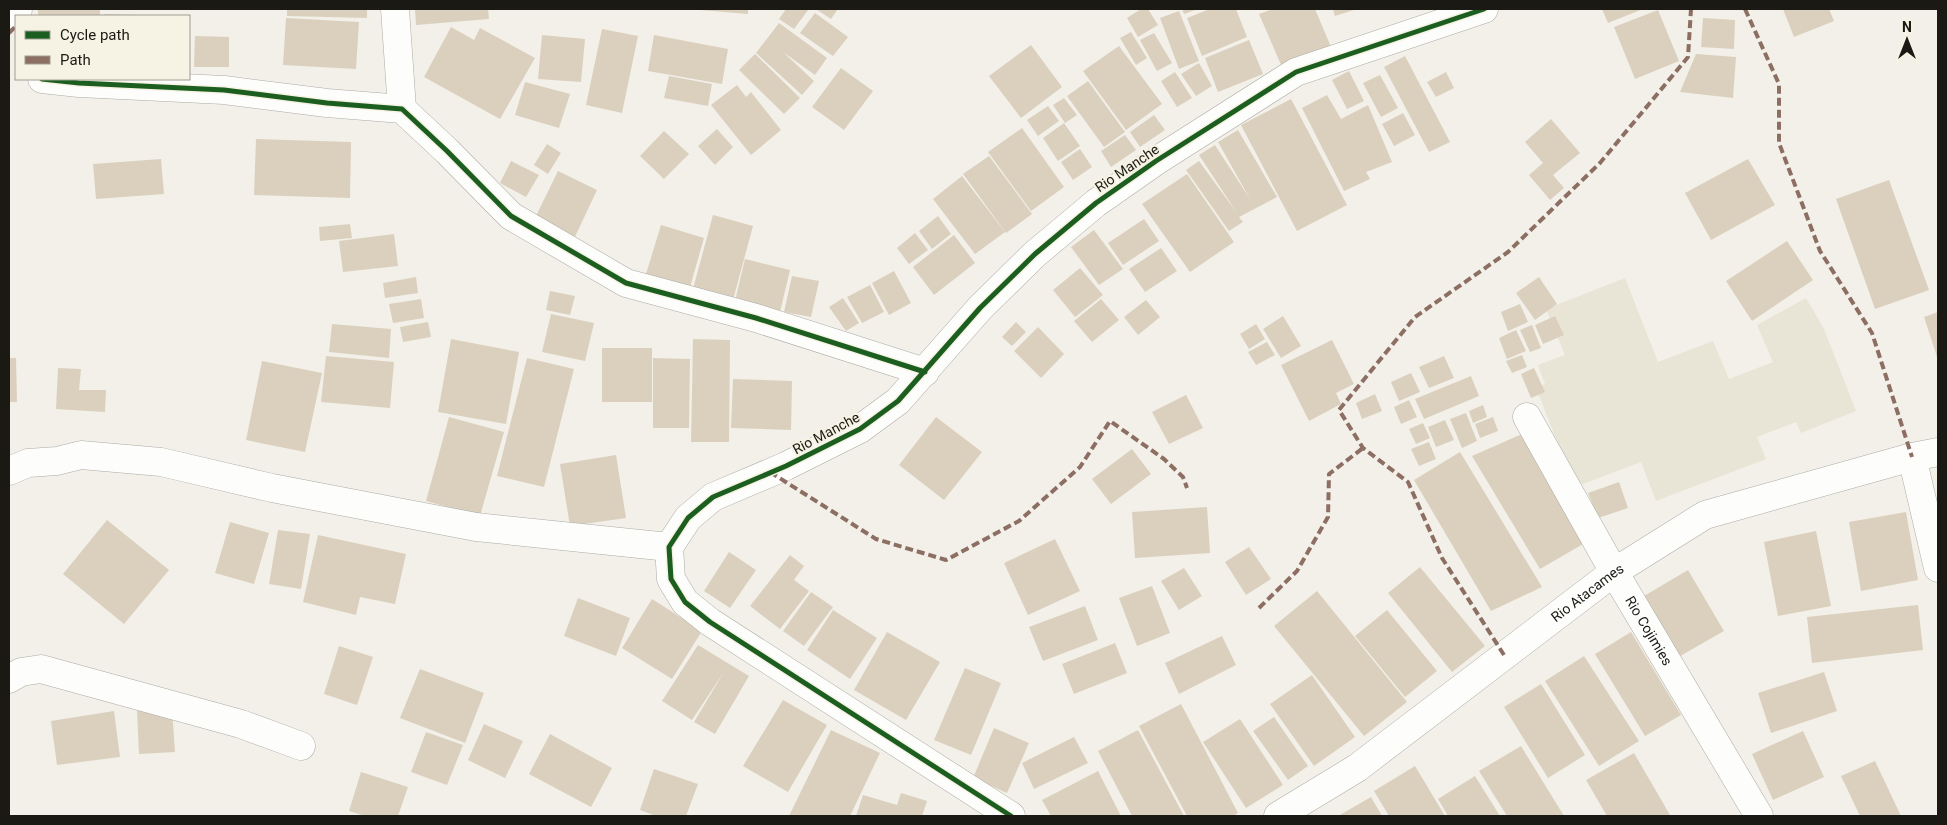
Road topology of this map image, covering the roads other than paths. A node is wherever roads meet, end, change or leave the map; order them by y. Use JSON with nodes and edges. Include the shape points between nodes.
{"nodes":[{"id":1,"x":395,"y":9,"type":"edge"},
{"id":2,"x":1484,"y":9,"type":"edge"},
{"id":3,"x":51,"y":80,"type":"edge"},
{"id":4,"x":402,"y":109,"type":"junction"},
{"id":5,"x":925,"y":372,"type":"junction"},
{"id":6,"x":1527,"y":417,"type":"dead end"},
{"id":7,"x":1925,"y":455,"type":"edge"},
{"id":8,"x":9,"y":471,"type":"edge"},
{"id":9,"x":669,"y":547,"type":"junction"},
{"id":10,"x":1938,"y":568,"type":"edge"},
{"id":11,"x":1614,"y":572,"type":"junction"},
{"id":12,"x":9,"y":678,"type":"edge"},
{"id":13,"x":301,"y":746,"type":"dead end"},
{"id":14,"x":1011,"y":816,"type":"edge"},
{"id":15,"x":1278,"y":816,"type":"edge"},
{"id":16,"x":1759,"y":816,"type":"edge"}],
"edges":[{"from":1,"to":4,"type":"street"},
{"from":2,"to":5,"type":"street","name":"Rio Manche","via":[[1296,72],[1156,161],[1096,203],[1035,254],[980,308]]},
{"from":3,"to":4,"type":"street","via":[[224,90]]},
{"from":4,"to":5,"type":"street","via":[[511,216],[626,283],[756,318]]},
{"from":5,"to":9,"type":"street","name":"Rio Manche","via":[[898,401],[860,429],[786,466],[713,497],[688,518]]},
{"from":6,"to":11,"type":"street","name":"Rio Cojimies"},
{"from":7,"to":10,"type":"street"},
{"from":7,"to":11,"type":"street","name":"Rio Atacames","via":[[1705,515]]},
{"from":8,"to":9,"type":"street","via":[[28,463],[81,455],[161,462],[272,488],[476,527]]},
{"from":9,"to":14,"type":"street","via":[[671,579],[684,602]]},
{"from":11,"to":15,"type":"street","name":"Rio Atacames","via":[[1356,768]]},
{"from":11,"to":16,"type":"street","name":"Rio Cojimies"},
{"from":12,"to":13,"type":"street","via":[[21,672],[41,669],[241,724]]}]}
